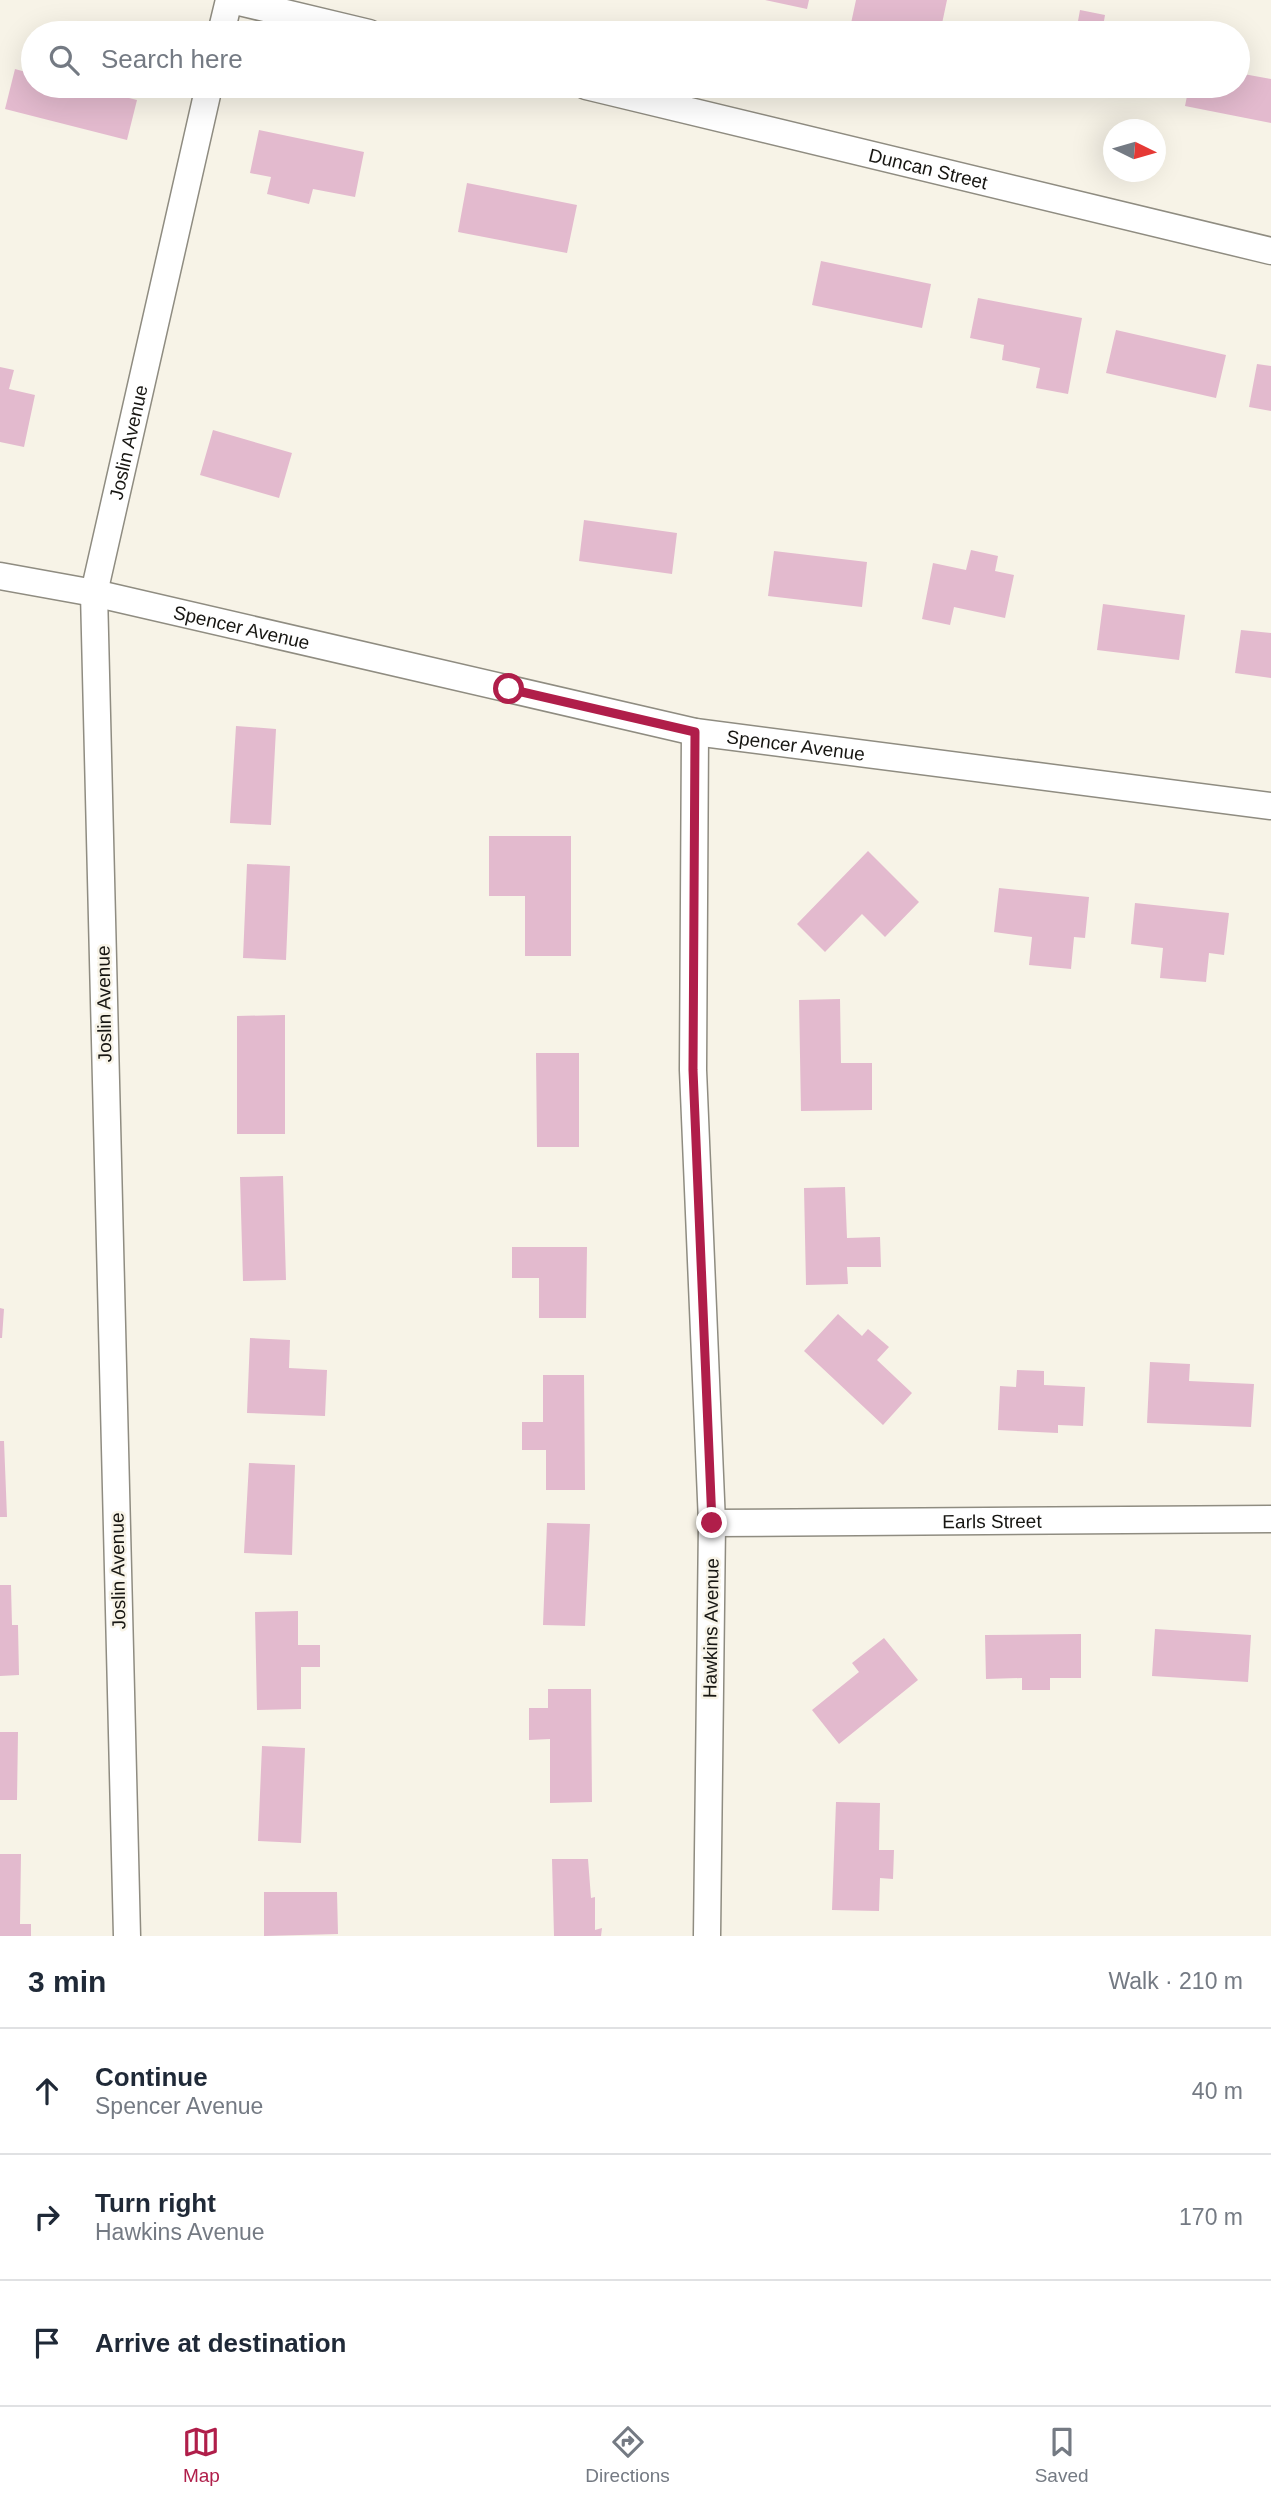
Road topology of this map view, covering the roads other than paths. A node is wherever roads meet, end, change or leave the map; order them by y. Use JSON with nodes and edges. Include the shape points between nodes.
{"nodes":[{"id":1,"x":230,"y":0,"type":"edge"},
{"id":2,"x":225,"y":21,"type":"edge"},
{"id":3,"x":318,"y":21,"type":"edge"},
{"id":4,"x":206,"y":98,"type":"edge"},
{"id":5,"x":636,"y":98,"type":"edge"},
{"id":6,"x":1271,"y":251,"type":"edge"},
{"id":7,"x":0,"y":576,"type":"edge"},
{"id":8,"x":94,"y":593,"type":"junction"},
{"id":9,"x":695,"y":732,"type":"junction"},
{"id":10,"x":1271,"y":806,"type":"edge"},
{"id":11,"x":1271,"y":1519,"type":"edge"},
{"id":12,"x":712,"y":1523,"type":"junction"},
{"id":13,"x":127,"y":1936,"type":"edge"},
{"id":14,"x":707,"y":1936,"type":"edge"}],
"edges":[{"from":1,"to":2,"type":"street"},
{"from":1,"to":3,"type":"street"},
{"from":4,"to":8,"type":"street","name":"Joslin Avenue"},
{"from":5,"to":6,"type":"street","name":"Duncan Street"},
{"from":7,"to":8,"type":"street","name":"Spencer Avenue"},
{"from":8,"to":9,"type":"street","name":"Spencer Avenue"},
{"from":8,"to":13,"type":"street","name":"Joslin Avenue"},
{"from":9,"to":10,"type":"street","name":"Spencer Avenue"},
{"from":9,"to":12,"type":"street","name":"Hawkins Avenue","via":[[693,1070]]},
{"from":11,"to":12,"type":"street","name":"Earls Street"},
{"from":12,"to":14,"type":"street","name":"Hawkins Avenue"}]}
